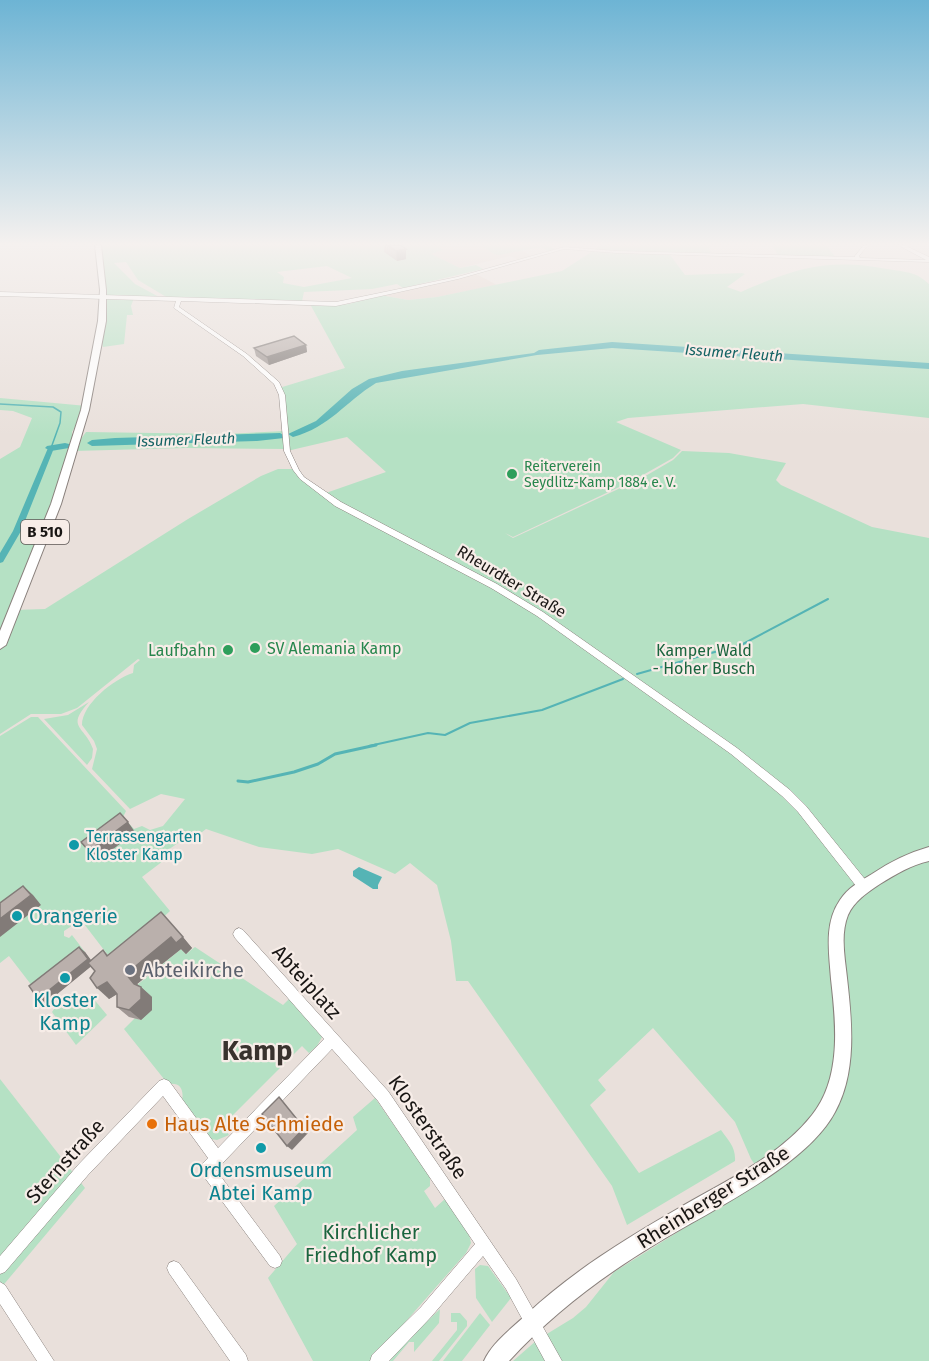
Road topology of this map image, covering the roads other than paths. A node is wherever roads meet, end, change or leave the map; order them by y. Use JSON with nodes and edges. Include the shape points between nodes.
{"nodes":[{"id":1,"x":102,"y":309,"type":"edge"},
{"id":2,"x":178,"y":309,"type":"edge"},
{"id":3,"x":0,"y":645,"type":"edge"},
{"id":4,"x":929,"y":854,"type":"edge"},
{"id":5,"x":864,"y":887,"type":"junction"},
{"id":6,"x":239,"y":934,"type":"dead end"},
{"id":7,"x":333,"y":1039,"type":"junction"},
{"id":8,"x":217,"y":1158,"type":"junction"},
{"id":9,"x":483,"y":1244,"type":"junction"},
{"id":10,"x":275,"y":1261,"type":"dead end"},
{"id":11,"x":0,"y":1267,"type":"edge"},
{"id":12,"x":174,"y":1268,"type":"dead end"},
{"id":13,"x":0,"y":1290,"type":"edge"},
{"id":14,"x":532,"y":1323,"type":"junction"},
{"id":15,"x":46,"y":1361,"type":"edge"},
{"id":16,"x":240,"y":1361,"type":"edge"},
{"id":17,"x":378,"y":1361,"type":"edge"},
{"id":18,"x":495,"y":1361,"type":"edge"},
{"id":19,"x":554,"y":1361,"type":"edge"}],
"edges":[{"from":1,"to":3,"type":"main road","number":"B 510","via":[[85,411],[76,441],[56,504]]},
{"from":2,"to":5,"type":"street","name":"Rheurdter Straße","via":[[277,383],[282,395],[287,451],[302,478],[338,504],[540,614],[734,751],[802,808]]},
{"from":4,"to":5,"type":"main road","name":"Rheinberger Straße","via":[[893,868]]},
{"from":5,"to":14,"type":"main road","name":"Rheinberger Straße","via":[[850,898],[837,932],[843,1056],[830,1104],[814,1129],[760,1170],[622,1254]]},
{"from":6,"to":7,"type":"street","name":"Abteiplatz"},
{"from":7,"to":8,"type":"street","name":"Abteiplatz"},
{"from":7,"to":9,"type":"street","name":"Klosterstraße","via":[[383,1096]]},
{"from":8,"to":10,"type":"street","via":[[207,1169]]},
{"from":8,"to":11,"type":"street","name":"Sternstraße","via":[[164,1086],[76,1178]]},
{"from":9,"to":14,"type":"street","name":"Klosterstraße"},
{"from":9,"to":17,"type":"street"},
{"from":12,"to":16,"type":"street"},
{"from":13,"to":15,"type":"street"},
{"from":14,"to":18,"type":"main road","name":"Rheinberger Straße"},
{"from":14,"to":19,"type":"street","name":"Klosterstraße"}]}
